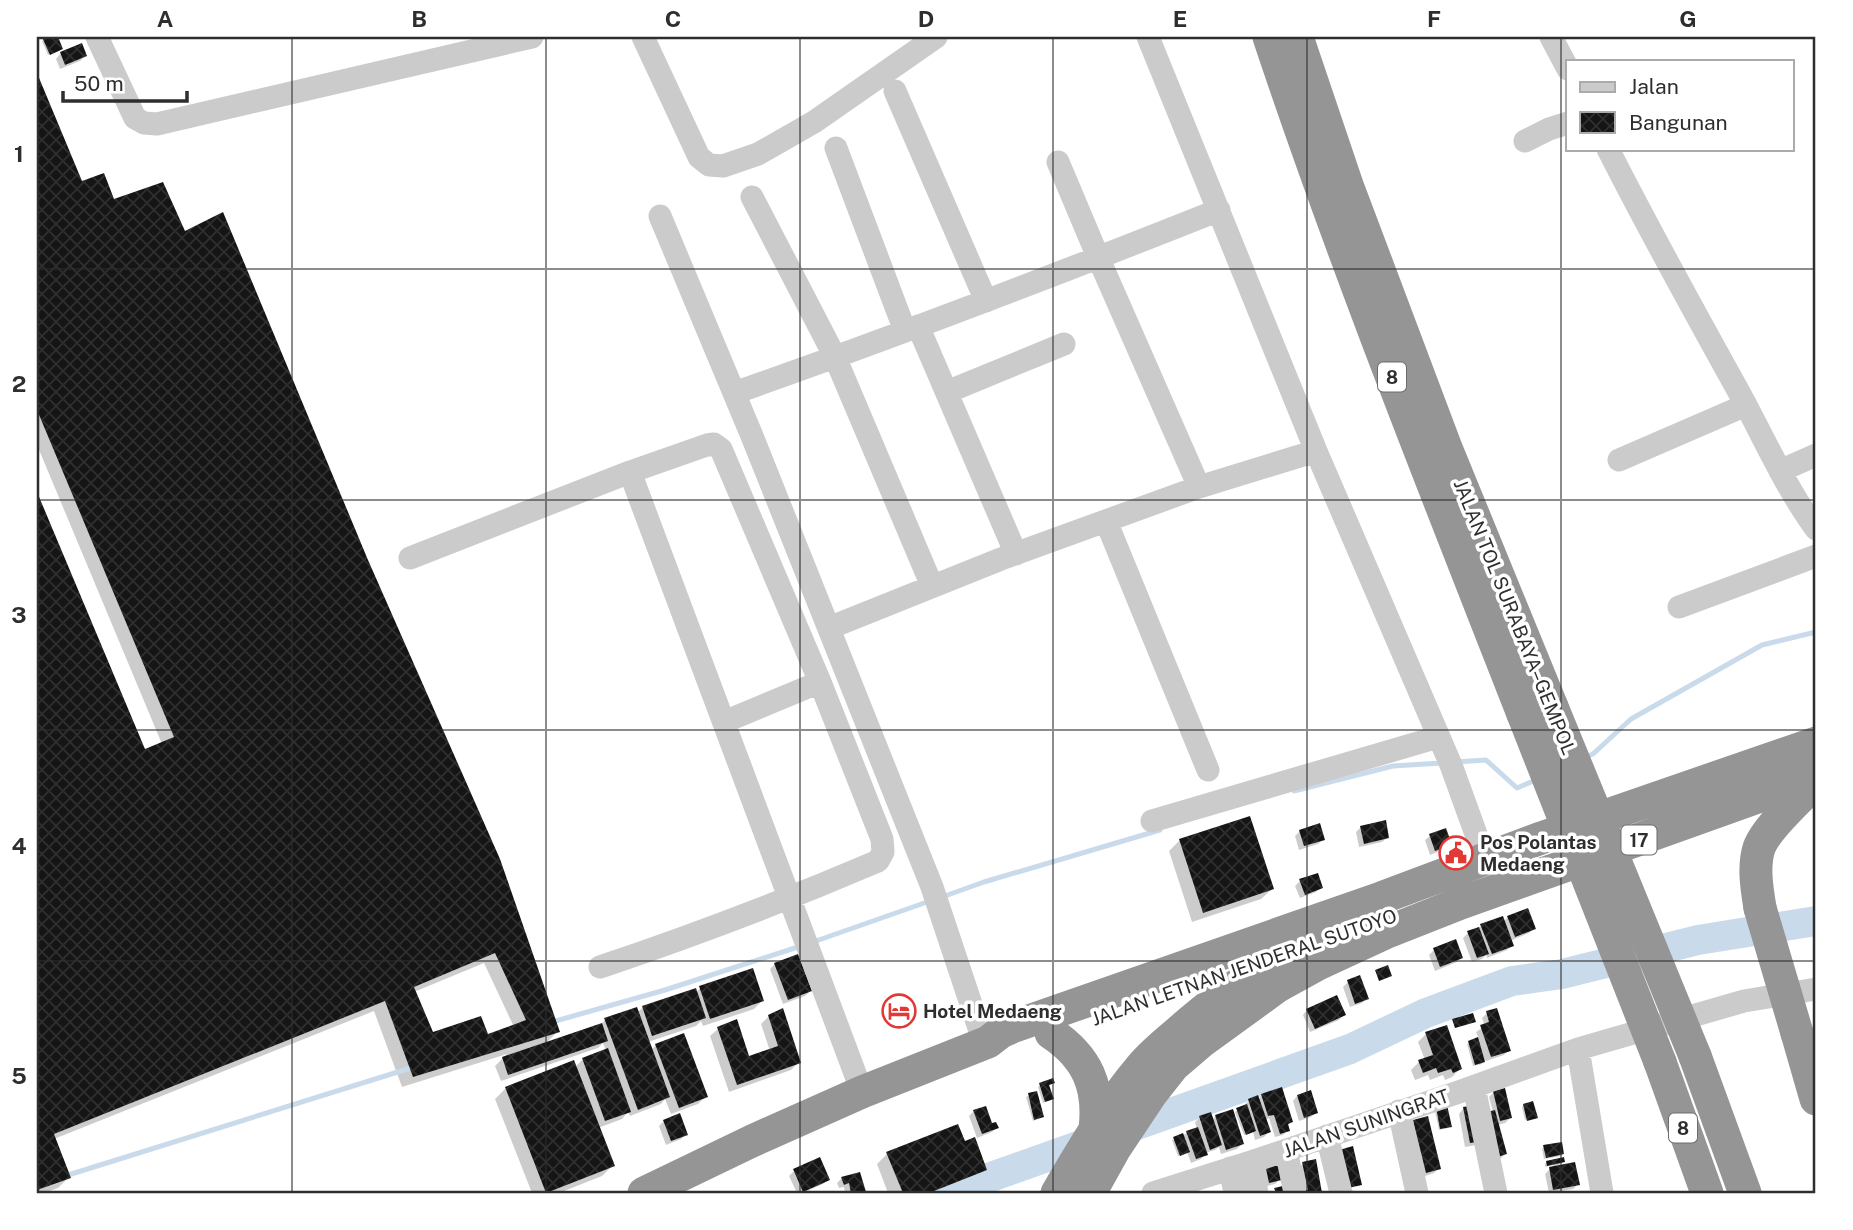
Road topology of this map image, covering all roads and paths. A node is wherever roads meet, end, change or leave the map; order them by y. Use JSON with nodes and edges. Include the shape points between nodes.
{"nodes":[{"id":1,"x":97,"y":37,"type":"edge"},
{"id":2,"x":532,"y":37,"type":"edge"},
{"id":3,"x":643,"y":37,"type":"edge"},
{"id":4,"x":936,"y":37,"type":"edge"},
{"id":5,"x":1148,"y":37,"type":"edge"},
{"id":6,"x":1269,"y":37,"type":"edge"},
{"id":7,"x":1297,"y":37,"type":"edge"},
{"id":8,"x":1551,"y":37,"type":"edge"},
{"id":9,"x":1566,"y":65,"type":"edge"},
{"id":10,"x":895,"y":91,"type":"dead end"},
{"id":11,"x":1566,"y":124,"type":"edge"},
{"id":12,"x":1525,"y":141,"type":"dead end"},
{"id":13,"x":836,"y":148,"type":"dead end"},
{"id":14,"x":1609,"y":150,"type":"edge"},
{"id":15,"x":1058,"y":162,"type":"dead end"},
{"id":16,"x":752,"y":197,"type":"dead end"},
{"id":17,"x":1219,"y":210,"type":"junction"},
{"id":18,"x":660,"y":216,"type":"dead end"},
{"id":19,"x":1098,"y":257,"type":"junction"},
{"id":20,"x":986,"y":300,"type":"junction"},
{"id":21,"x":911,"y":328,"type":"junction"},
{"id":22,"x":1064,"y":344,"type":"dead end"},
{"id":23,"x":835,"y":358,"type":"junction"},
{"id":24,"x":947,"y":392,"type":"junction"},
{"id":25,"x":734,"y":393,"type":"junction"},
{"id":26,"x":1746,"y":405,"type":"junction"},
{"id":27,"x":1316,"y":451,"type":"junction"},
{"id":28,"x":1816,"y":455,"type":"edge"},
{"id":29,"x":1619,"y":460,"type":"dead end"},
{"id":30,"x":1780,"y":471,"type":"junction"},
{"id":31,"x":630,"y":472,"type":"junction"},
{"id":32,"x":1199,"y":487,"type":"junction"},
{"id":33,"x":1106,"y":521,"type":"junction"},
{"id":34,"x":1816,"y":530,"type":"edge"},
{"id":35,"x":1016,"y":554,"type":"junction"},
{"id":36,"x":1816,"y":556,"type":"edge"},
{"id":37,"x":410,"y":558,"type":"dead end"},
{"id":38,"x":932,"y":586,"type":"junction"},
{"id":39,"x":1679,"y":607,"type":"dead end"},
{"id":40,"x":829,"y":628,"type":"junction"},
{"id":41,"x":820,"y":682,"type":"junction"},
{"id":42,"x":1538,"y":710,"type":"junction"},
{"id":43,"x":724,"y":722,"type":"junction"},
{"id":44,"x":1816,"y":743,"type":"edge"},
{"id":45,"x":1444,"y":750,"type":"junction"},
{"id":46,"x":1208,"y":770,"type":"dead end"},
{"id":47,"x":1816,"y":776,"type":"edge"},
{"id":48,"x":1816,"y":782,"type":"edge"},
{"id":49,"x":1152,"y":821,"type":"dead end"},
{"id":50,"x":1485,"y":859,"type":"junction"},
{"id":51,"x":790,"y":898,"type":"junction"},
{"id":52,"x":1381,"y":898,"type":"junction"},
{"id":53,"x":1461,"y":903,"type":"junction"},
{"id":54,"x":1285,"y":953,"type":"junction"},
{"id":55,"x":600,"y":967,"type":"dead end"},
{"id":56,"x":1816,"y":989,"type":"edge"},
{"id":57,"x":1213,"y":1019,"type":"junction"},
{"id":58,"x":1051,"y":1032,"type":"junction"},
{"id":59,"x":986,"y":1043,"type":"junction"},
{"id":60,"x":1578,"y":1049,"type":"junction"},
{"id":61,"x":1474,"y":1087,"type":"junction"},
{"id":62,"x":862,"y":1092,"type":"junction"},
{"id":63,"x":1816,"y":1099,"type":"edge"},
{"id":64,"x":1399,"y":1111,"type":"junction"},
{"id":65,"x":1724,"y":1134,"type":"junction"},
{"id":66,"x":1327,"y":1136,"type":"junction"},
{"id":67,"x":1286,"y":1150,"type":"junction"},
{"id":68,"x":1095,"y":1156,"type":"edge"},
{"id":69,"x":1241,"y":1165,"type":"junction"},
{"id":70,"x":644,"y":1193,"type":"edge"},
{"id":71,"x":1057,"y":1193,"type":"edge"},
{"id":72,"x":1153,"y":1193,"type":"edge"},
{"id":73,"x":1235,"y":1193,"type":"edge"},
{"id":74,"x":1257,"y":1193,"type":"edge"},
{"id":75,"x":1295,"y":1193,"type":"edge"},
{"id":76,"x":1341,"y":1193,"type":"edge"},
{"id":77,"x":1417,"y":1193,"type":"edge"},
{"id":78,"x":1496,"y":1193,"type":"edge"},
{"id":79,"x":1602,"y":1193,"type":"edge"},
{"id":80,"x":1707,"y":1193,"type":"edge"},
{"id":81,"x":1745,"y":1193,"type":"edge"},
{"id":82,"x":1754,"y":1193,"type":"edge"}],
"edges":[{"from":1,"to":2,"type":"street","via":[[135,118],[157,124]]},
{"from":3,"to":4,"type":"street","via":[[699,157],[709,165],[723,166],[758,154],[814,122]]},
{"from":5,"to":17,"type":"street"},
{"from":6,"to":42,"type":"highway","name":"JALAN TOL SURABAYA–GEMPOL","number":"8","via":[[1412,430]]},
{"from":7,"to":42,"type":"highway","name":"JALAN TOL SURABAYA–GEMPOL","number":"8"},
{"from":8,"to":9,"type":"street"},
{"from":10,"to":20,"type":"street"},
{"from":11,"to":12,"type":"street"},
{"from":13,"to":21,"type":"street"},
{"from":14,"to":26,"type":"street"},
{"from":15,"to":19,"type":"street"},
{"from":16,"to":23,"type":"street"},
{"from":17,"to":19,"type":"street"},
{"from":17,"to":27,"type":"street"},
{"from":18,"to":25,"type":"street"},
{"from":19,"to":20,"type":"street"},
{"from":19,"to":32,"type":"street"},
{"from":20,"to":21,"type":"street"},
{"from":21,"to":23,"type":"street"},
{"from":21,"to":24,"type":"street"},
{"from":22,"to":24,"type":"street"},
{"from":23,"to":25,"type":"street"},
{"from":23,"to":38,"type":"street"},
{"from":24,"to":35,"type":"street"},
{"from":25,"to":40,"type":"street"},
{"from":26,"to":29,"type":"street"},
{"from":26,"to":30,"type":"street"},
{"from":27,"to":32,"type":"street"},
{"from":27,"to":45,"type":"street"},
{"from":28,"to":30,"type":"street"},
{"from":30,"to":34,"type":"street"},
{"from":31,"to":37,"type":"street"},
{"from":31,"to":41,"type":"street","via":[[707,445],[721,449]]},
{"from":31,"to":43,"type":"street"},
{"from":32,"to":33,"type":"street"},
{"from":33,"to":35,"type":"street"},
{"from":33,"to":46,"type":"street"},
{"from":35,"to":38,"type":"street"},
{"from":36,"to":39,"type":"street"},
{"from":38,"to":40,"type":"street"},
{"from":40,"to":59,"type":"street","via":[[932,887]]},
{"from":41,"to":43,"type":"street"},
{"from":41,"to":51,"type":"street","via":[[882,839],[883,852],[878,861]]},
{"from":42,"to":65,"type":"highway","name":"JALAN TOL SURABAYA–GEMPOL","number":"8","bridge":true,"via":[[1695,1056]]},
{"from":42,"to":80,"type":"highway","name":"JALAN TOL SURABAYA–GEMPOL","number":"8","bridge":true},
{"from":43,"to":51,"type":"street"},
{"from":44,"to":50,"type":"highway","number":"17"},
{"from":45,"to":49,"type":"street"},
{"from":45,"to":50,"type":"street"},
{"from":47,"to":53,"type":"highway","number":"17"},
{"from":48,"to":63,"type":"highway","bridge":true,"via":[[1776,822],[1759,848],[1756,875],[1760,908]]},
{"from":50,"to":52,"type":"highway","number":"17"},
{"from":51,"to":55,"type":"street"},
{"from":51,"to":62,"type":"street"},
{"from":52,"to":54,"type":"highway","number":"17"},
{"from":52,"to":59,"type":"highway","name":"JALAN LETNAN JENDERAL SUTOYO","via":[[1012,1027]]},
{"from":53,"to":54,"type":"highway","name":"JALAN LETNAN JENDERAL SUTOYO","via":[[1431,905]]},
{"from":53,"to":57,"type":"highway","number":"17","via":[[1318,964]]},
{"from":54,"to":57,"type":"highway","number":"17"},
{"from":54,"to":58,"type":"highway","name":"JALAN LETNAN JENDERAL SUTOYO"},
{"from":56,"to":60,"type":"street","name":"JALAN SUNINGRAT","via":[[1744,1001]]},
{"from":57,"to":68,"type":"highway","number":"17","via":[[1201,1042],[1173,1066]]},
{"from":57,"to":68,"type":"highway","number":"17","via":[[1161,1046],[1141,1067]]},
{"from":58,"to":59,"type":"highway","name":"JALAN LETNAN JENDERAL SUTOYO","via":[[1010,1044]]},
{"from":58,"to":68,"type":"highway","via":[[1076,1053],[1092,1081],[1097,1113]]},
{"from":59,"to":62,"type":"highway","name":"JALAN LETNAN JENDERAL SUTOYO"},
{"from":60,"to":61,"type":"street","name":"JALAN SUNINGRAT"},
{"from":60,"to":79,"type":"street"},
{"from":61,"to":64,"type":"street","name":"JALAN SUNINGRAT"},
{"from":61,"to":78,"type":"street"},
{"from":62,"to":70,"type":"highway","name":"JALAN LETNAN JENDERAL SUTOYO"},
{"from":64,"to":66,"type":"street","name":"JALAN SUNINGRAT"},
{"from":64,"to":77,"type":"street"},
{"from":65,"to":81,"type":"highway","name":"JALAN TOL SURABAYA–GEMPOL","number":"8"},
{"from":65,"to":82,"type":"highway"},
{"from":66,"to":67,"type":"street","name":"JALAN SUNINGRAT"},
{"from":66,"to":76,"type":"street"},
{"from":67,"to":69,"type":"street","name":"JALAN SUNINGRAT"},
{"from":67,"to":75,"type":"street"},
{"from":68,"to":71,"type":"highway","number":"17"},
{"from":69,"to":72,"type":"street","name":"JALAN SUNINGRAT"},
{"from":69,"to":73,"type":"street"},
{"from":69,"to":74,"type":"street"}]}
